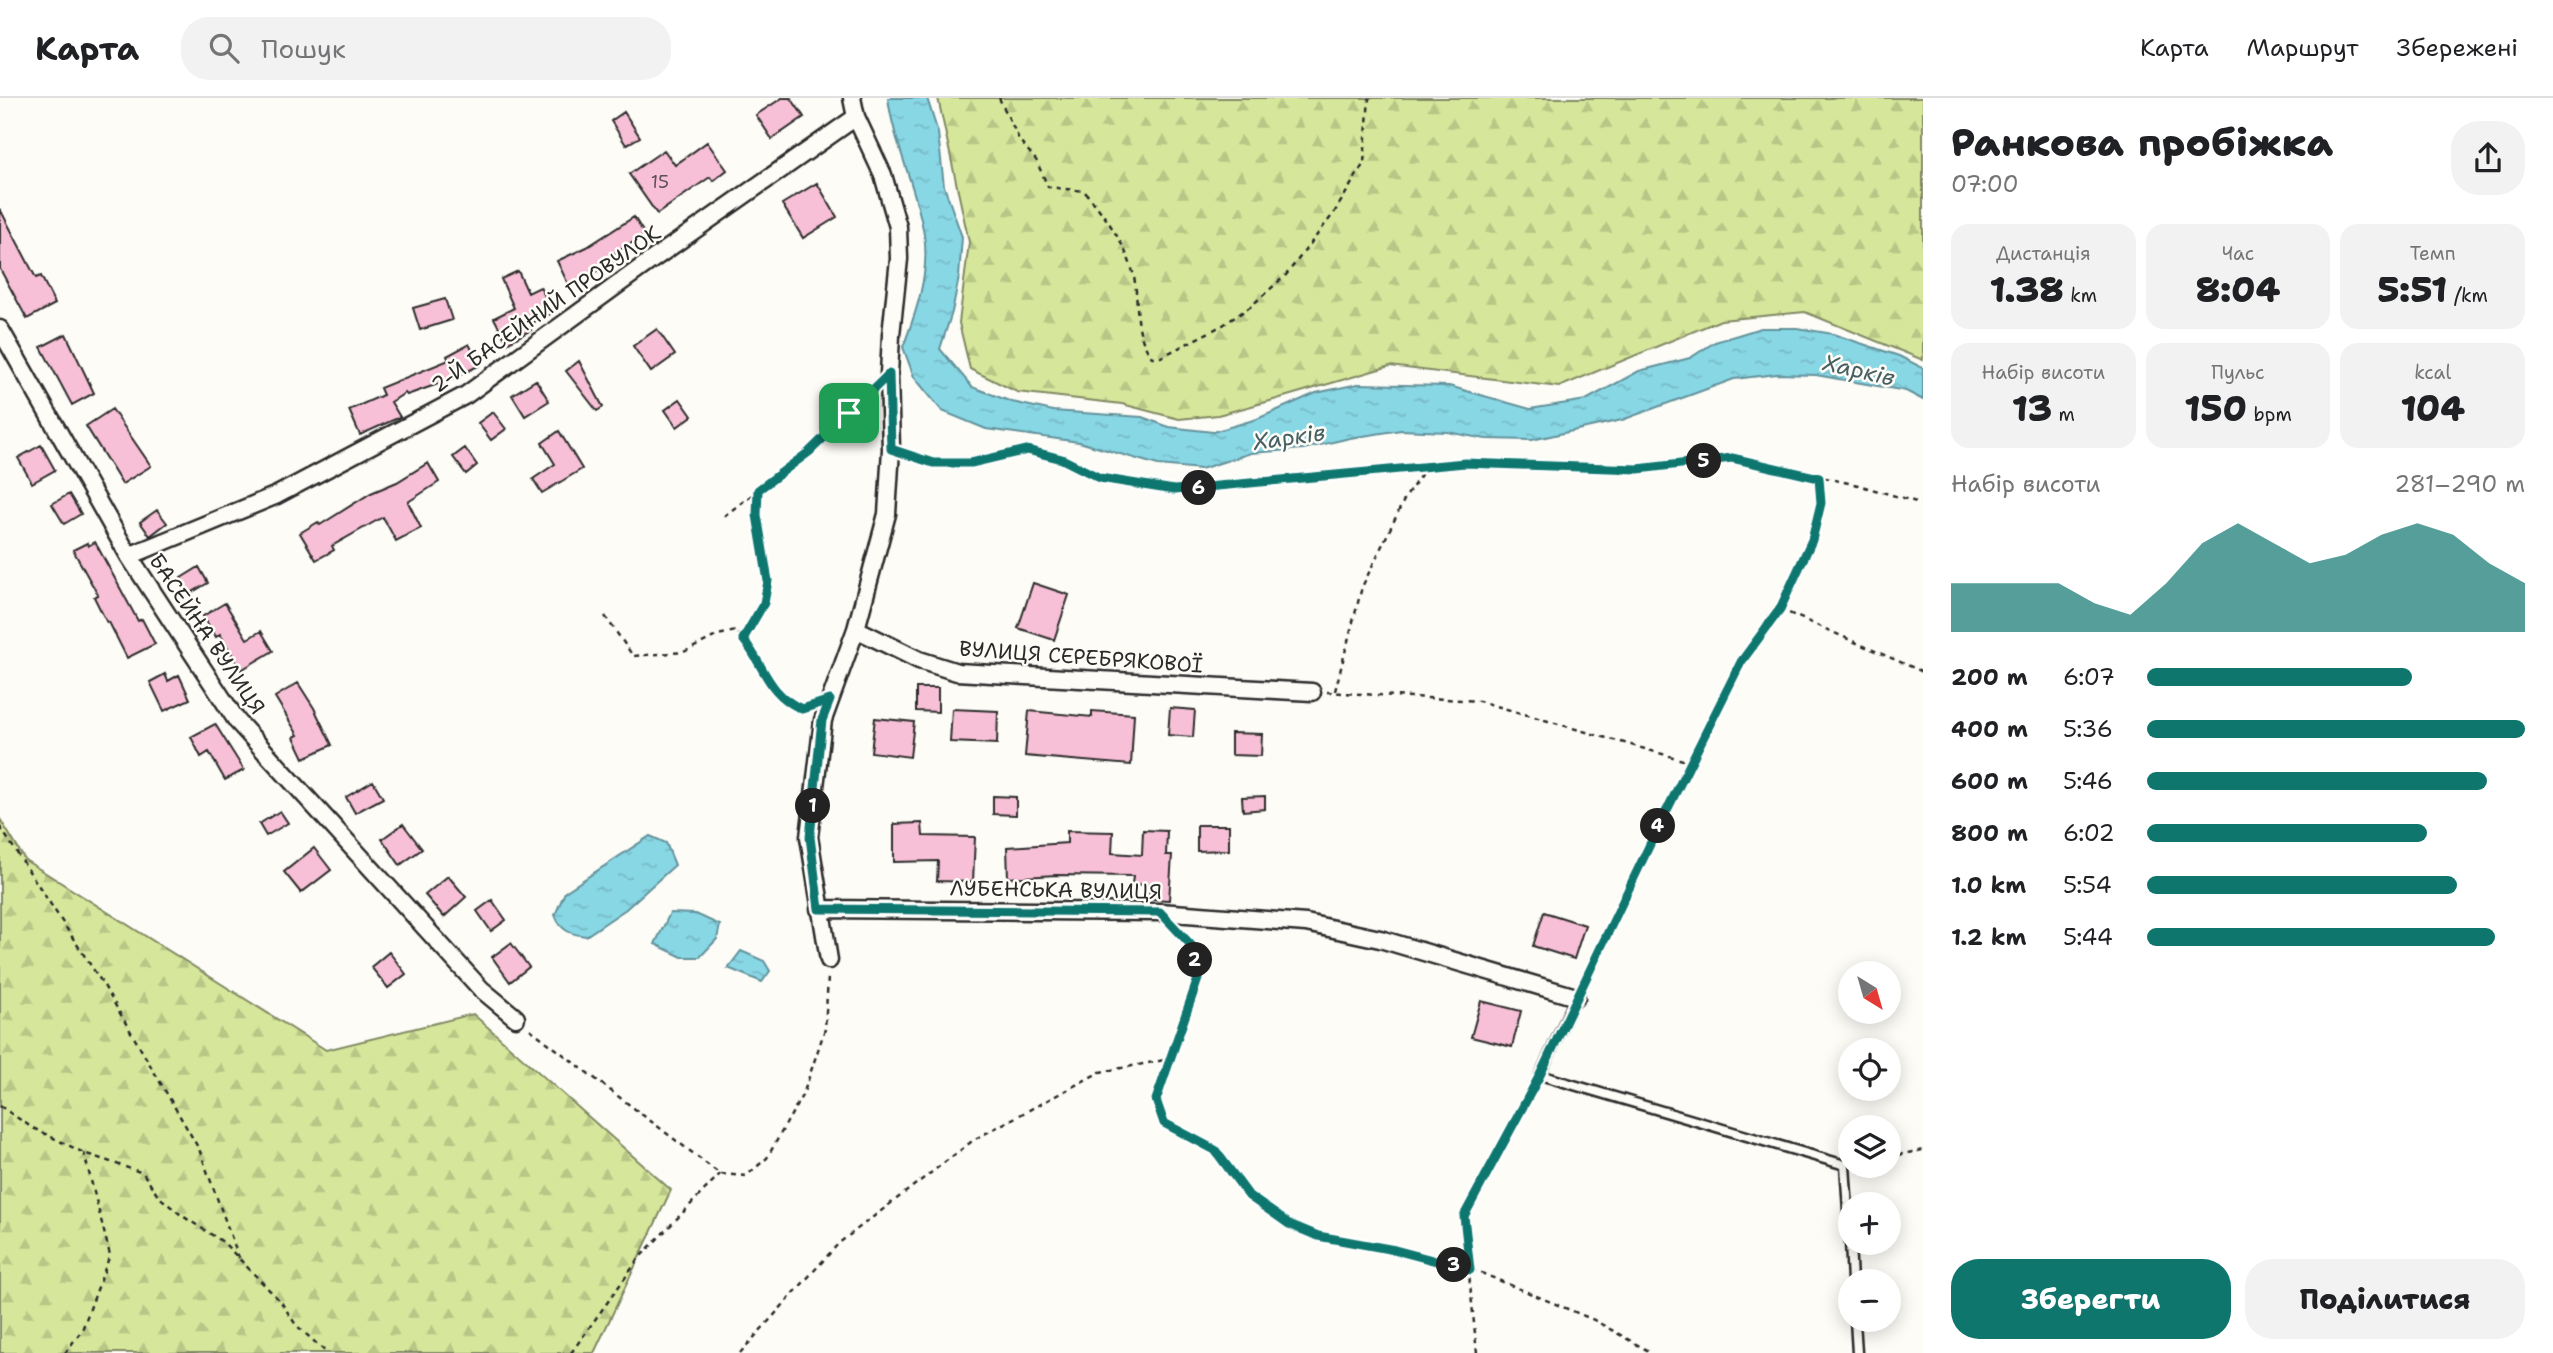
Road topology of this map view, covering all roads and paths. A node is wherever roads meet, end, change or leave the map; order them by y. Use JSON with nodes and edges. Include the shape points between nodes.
{"nodes":[{"id":1,"x":852,"y":98,"type":"edge"},
{"id":2,"x":999,"y":98,"type":"edge"},
{"id":3,"x":1369,"y":98,"type":"edge"},
{"id":4,"x":856,"y":117,"type":"junction"},
{"id":5,"x":1,"y":334,"type":"edge"},
{"id":6,"x":889,"y":374,"type":"junction"},
{"id":7,"x":891,"y":449,"type":"junction"},
{"id":8,"x":1427,"y":467,"type":"junction"},
{"id":9,"x":1819,"y":478,"type":"junction"},
{"id":10,"x":758,"y":490,"type":"junction"},
{"id":11,"x":1923,"y":504,"type":"edge"},
{"id":12,"x":724,"y":516,"type":"dead end"},
{"id":13,"x":129,"y":556,"type":"junction"},
{"id":14,"x":1780,"y":609,"type":"junction"},
{"id":15,"x":605,"y":616,"type":"dead end"},
{"id":16,"x":856,"y":629,"type":"junction"},
{"id":17,"x":743,"y":639,"type":"junction"},
{"id":18,"x":1923,"y":672,"type":"edge"},
{"id":19,"x":1312,"y":692,"type":"dead end"},
{"id":20,"x":830,"y":700,"type":"junction"},
{"id":21,"x":1690,"y":762,"type":"junction"},
{"id":22,"x":0,"y":827,"type":"edge"},
{"id":23,"x":819,"y":909,"type":"junction"},
{"id":24,"x":1160,"y":912,"type":"junction"},
{"id":25,"x":829,"y":960,"type":"joint"},
{"id":26,"x":1576,"y":997,"type":"junction"},
{"id":27,"x":516,"y":1018,"type":"joint"},
{"id":28,"x":1170,"y":1059,"type":"junction"},
{"id":29,"x":1540,"y":1075,"type":"junction"},
{"id":30,"x":0,"y":1106,"type":"edge"},
{"id":31,"x":1923,"y":1150,"type":"edge"},
{"id":32,"x":84,"y":1153,"type":"junction"},
{"id":33,"x":1901,"y":1154,"type":"edge"},
{"id":34,"x":720,"y":1174,"type":"junction"},
{"id":35,"x":1847,"y":1192,"type":"edge"},
{"id":36,"x":239,"y":1258,"type":"junction"},
{"id":37,"x":1470,"y":1270,"type":"junction"},
{"id":38,"x":1856,"y":1332,"type":"edge"},
{"id":39,"x":65,"y":1353,"type":"edge"},
{"id":40,"x":327,"y":1353,"type":"edge"},
{"id":41,"x":571,"y":1353,"type":"edge"},
{"id":42,"x":740,"y":1353,"type":"edge"},
{"id":43,"x":1477,"y":1353,"type":"edge"},
{"id":44,"x":1652,"y":1353,"type":"edge"},
{"id":45,"x":1857,"y":1353,"type":"edge"}],
"edges":[{"from":1,"to":4,"type":"street"},
{"from":2,"to":3,"type":"path","via":[[1048,187],[1084,191],[1103,212],[1132,269],[1143,346],[1152,357],[1161,357],[1241,313],[1286,275],[1334,213],[1364,163]]},
{"from":4,"to":6,"type":"street","via":[[883,175],[898,227]]},
{"from":4,"to":13,"type":"street","name":"2-Й БАСЕЙНИЙ ПРОВУЛОК","via":[[466,395],[277,495]]},
{"from":5,"to":13,"type":"street","name":"БАСЕЙНА ВУЛИЦЯ"},
{"from":6,"to":7,"type":"street"},
{"from":6,"to":10,"type":"path","via":[[809,452]]},
{"from":7,"to":8,"type":"path","via":[[933,463],[971,463],[1027,450],[1062,459],[1100,478],[1174,490]]},
{"from":7,"to":16,"type":"street","via":[[887,514]]},
{"from":8,"to":9,"type":"path","via":[[1465,463],[1638,469],[1732,458]]},
{"from":8,"to":21,"type":"path","via":[[1405,498],[1362,587],[1335,692],[1479,701]]},
{"from":9,"to":11,"type":"path"},
{"from":9,"to":14,"type":"path","via":[[1821,503],[1812,540]]},
{"from":10,"to":12,"type":"path"},
{"from":10,"to":17,"type":"path","via":[[757,515],[768,581],[764,603]]},
{"from":13,"to":27,"type":"street","name":"БАСЕЙНА ВУЛИЦЯ","via":[[237,721],[481,989]]},
{"from":14,"to":18,"type":"path"},
{"from":14,"to":21,"type":"path","via":[[1741,662]]},
{"from":15,"to":17,"type":"path","via":[[633,656],[684,652],[737,631]]},
{"from":16,"to":19,"type":"street","name":"ВУЛИЦЯ СЕРЕБРЯКОВОЇ","via":[[919,660],[957,672]]},
{"from":16,"to":20,"type":"street"},
{"from":17,"to":20,"type":"path","via":[[770,684],[787,702],[802,709]]},
{"from":20,"to":23,"type":"street","via":[[822,720],[810,837]]},
{"from":21,"to":26,"type":"path"},
{"from":22,"to":36,"type":"path","via":[[103,984],[199,1149]]},
{"from":23,"to":24,"type":"street","name":"ЛУБEНСЬКА ВУЛИЦЯ"},
{"from":23,"to":25,"type":"street"},
{"from":24,"to":26,"type":"street","name":"ЛУБEНСЬКА ВУЛИЦЯ","via":[[1306,923],[1380,939]]},
{"from":24,"to":28,"type":"path","via":[[1192,946],[1199,976]]},
{"from":25,"to":34,"type":"path","via":[[825,1029],[804,1092],[767,1157],[746,1176]]},
{"from":26,"to":29,"type":"lane"},
{"from":27,"to":34,"type":"path"},
{"from":28,"to":37,"type":"path","via":[[1156,1100],[1164,1123],[1215,1150],[1249,1196],[1289,1224],[1318,1236]]},
{"from":28,"to":42,"type":"path","via":[[1100,1072],[975,1139],[839,1243]]},
{"from":29,"to":35,"type":"lane","via":[[1845,1165]]},
{"from":29,"to":37,"type":"path","via":[[1464,1216]]},
{"from":30,"to":32,"type":"path"},
{"from":31,"to":33,"type":"path"},
{"from":32,"to":36,"type":"path","via":[[143,1173],[158,1196]]},
{"from":32,"to":39,"type":"path","via":[[110,1255],[82,1330]]},
{"from":34,"to":41,"type":"path","via":[[640,1257]]},
{"from":36,"to":40,"type":"path","via":[[296,1325]]},
{"from":37,"to":43,"type":"path"},
{"from":37,"to":44,"type":"path","via":[[1594,1320]]},
{"from":38,"to":45,"type":"lane"}]}
